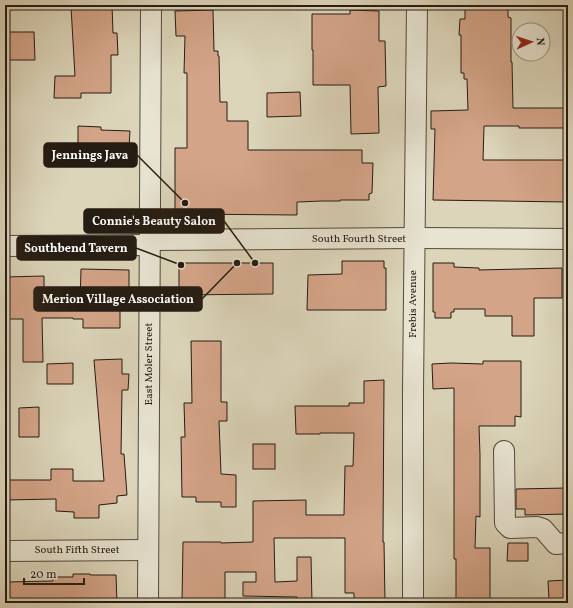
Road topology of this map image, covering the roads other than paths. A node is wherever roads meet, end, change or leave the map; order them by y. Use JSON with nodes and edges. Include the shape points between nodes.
{"nodes":[{"id":1,"x":151,"y":5,"type":"edge"},
{"id":2,"x":417,"y":5,"type":"edge"},
{"id":3,"x":414,"y":238,"type":"junction"},
{"id":4,"x":568,"y":239,"type":"edge"},
{"id":5,"x":150,"y":243,"type":"junction"},
{"id":6,"x":5,"y":246,"type":"edge"},
{"id":7,"x":504,"y":451,"type":"dead end"},
{"id":8,"x":568,"y":543,"type":"edge"},
{"id":9,"x":5,"y":550,"type":"edge"},
{"id":10,"x":148,"y":550,"type":"junction"},
{"id":11,"x":148,"y":603,"type":"edge"},
{"id":12,"x":413,"y":603,"type":"edge"}],
"edges":[{"from":1,"to":5,"type":"street","name":"East Moler Street"},
{"from":2,"to":3,"type":"street","name":"Frebis Avenue"},
{"from":3,"to":4,"type":"street","name":"South Fourth Street"},
{"from":3,"to":5,"type":"street","name":"South Fourth Street"},
{"from":3,"to":12,"type":"street","name":"Frebis Avenue"},
{"from":5,"to":6,"type":"street","name":"South Fourth Street"},
{"from":5,"to":10,"type":"street","name":"East Moler Street"},
{"from":7,"to":8,"type":"street","via":[[505,523],[510,528],[543,529],[556,544]]},
{"from":9,"to":10,"type":"street","name":"South Fifth Street"},
{"from":10,"to":11,"type":"street","name":"East Moler Street"}]}
